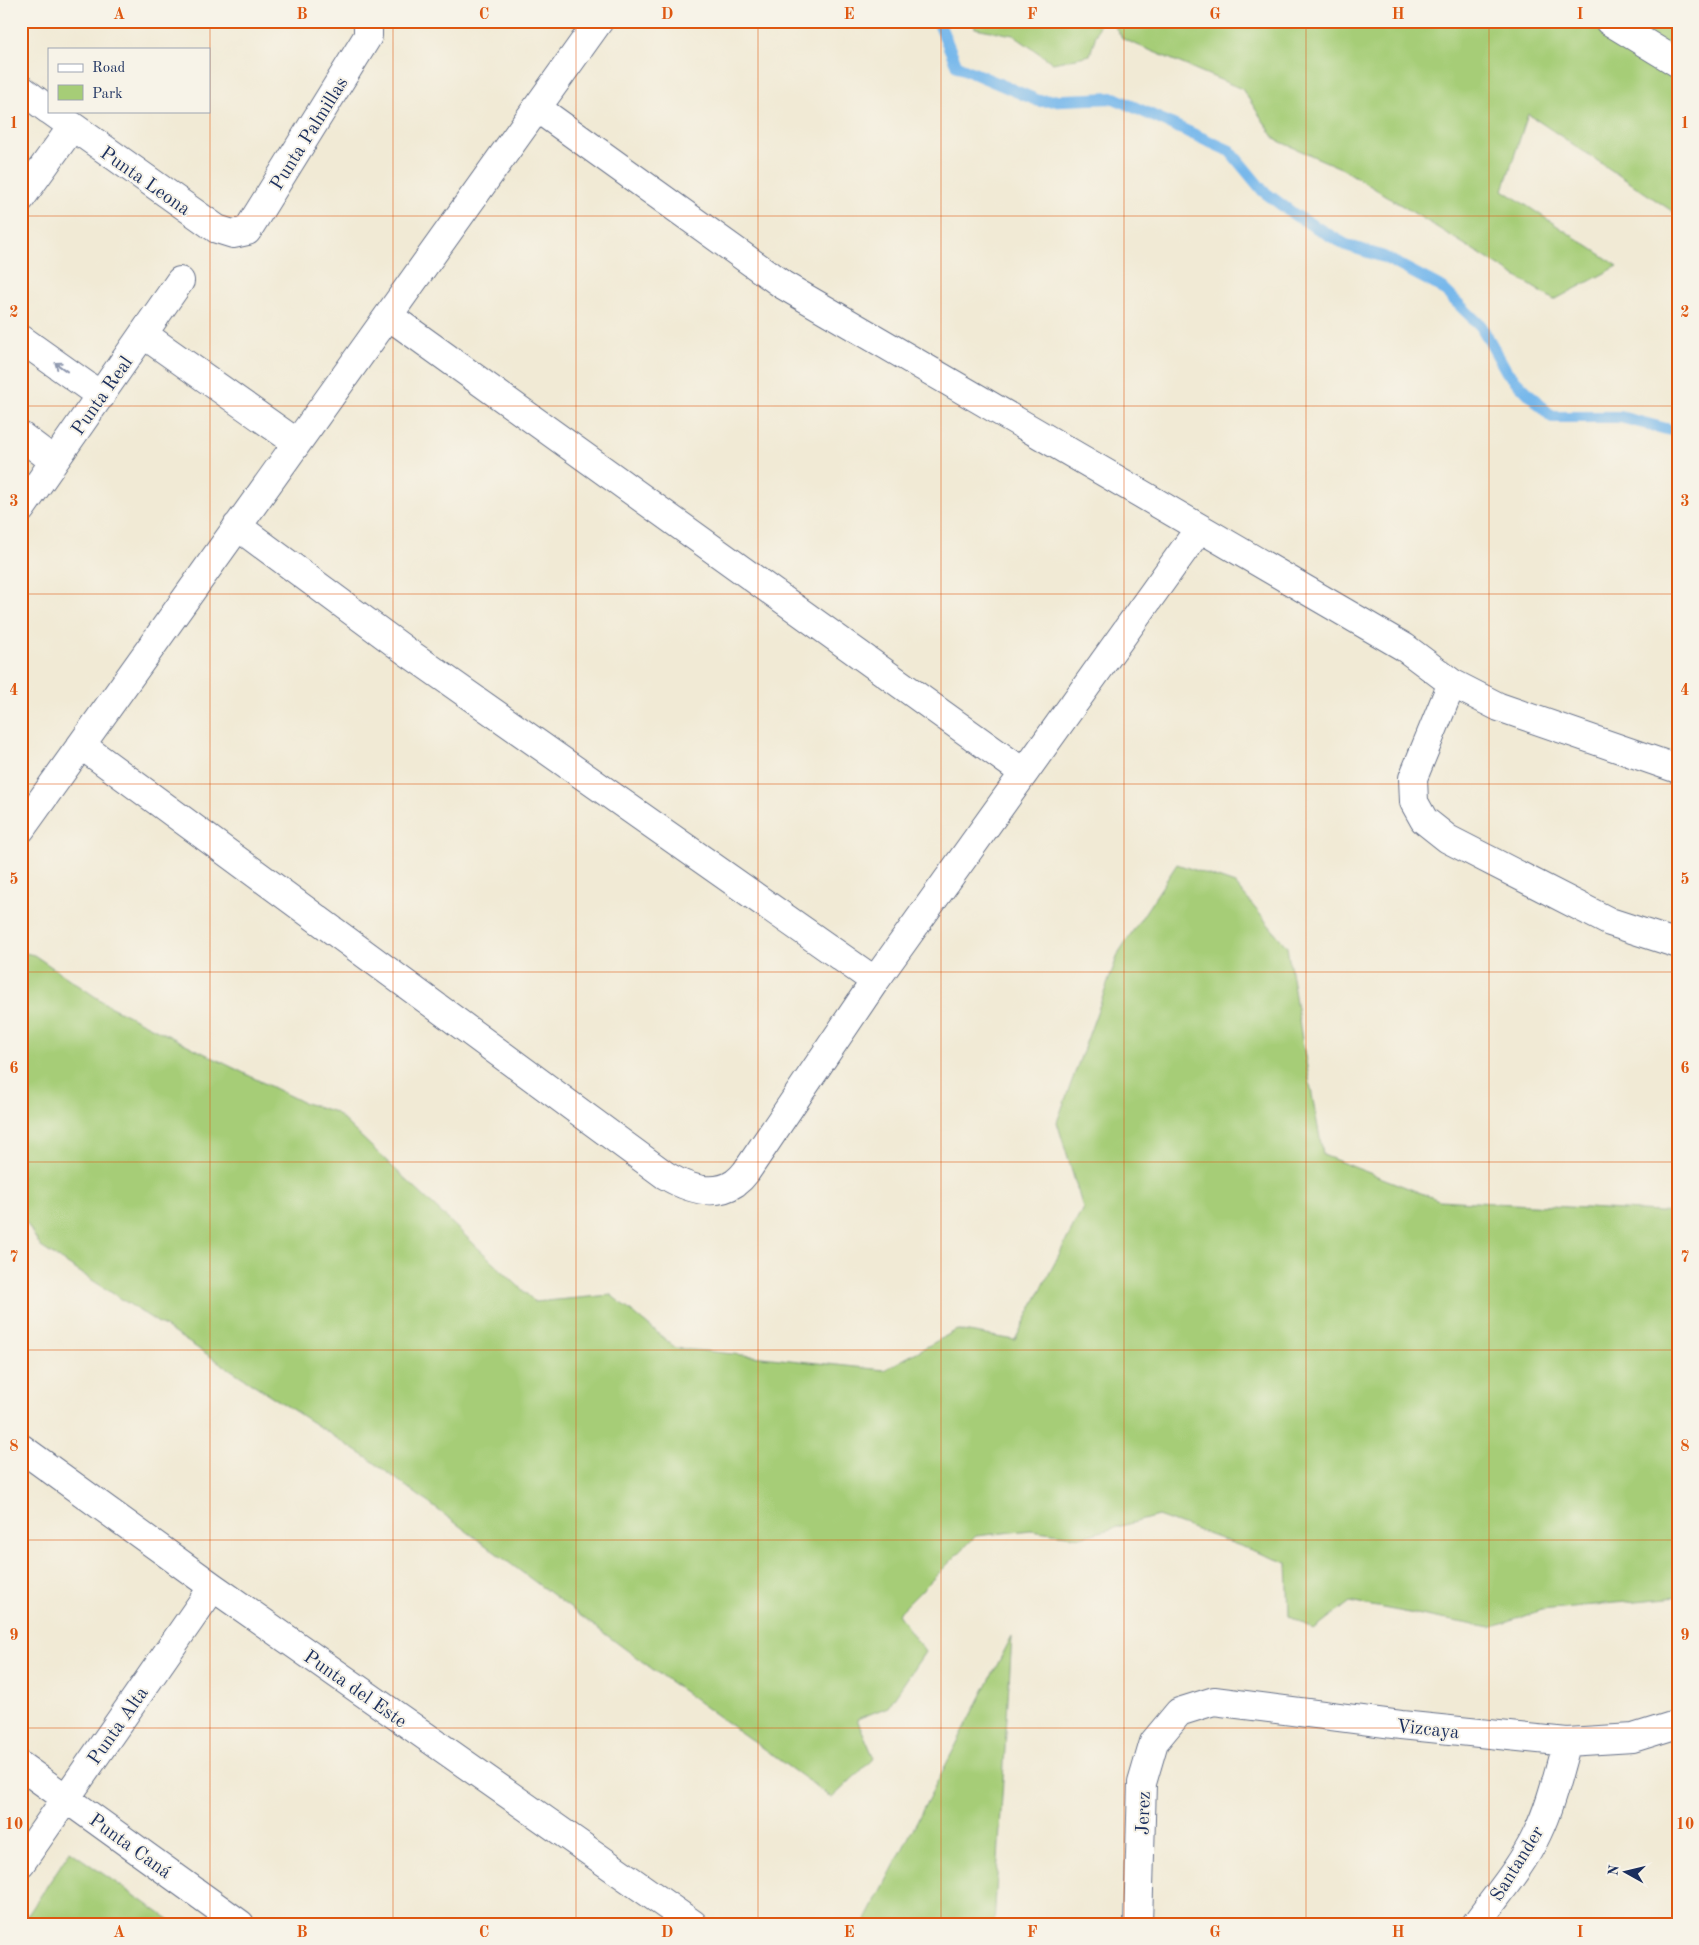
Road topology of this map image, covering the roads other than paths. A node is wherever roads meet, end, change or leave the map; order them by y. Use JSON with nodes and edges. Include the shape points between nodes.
{"nodes":[{"id":1,"x":599,"y":21,"type":"edge"},
{"id":2,"x":1609,"y":21,"type":"edge"},
{"id":3,"x":368,"y":28,"type":"edge"},
{"id":4,"x":1678,"y":63,"type":"edge"},
{"id":5,"x":21,"y":89,"type":"edge"},
{"id":6,"x":537,"y":108,"type":"junction"},
{"id":7,"x":48,"y":109,"type":"edge"},
{"id":8,"x":52,"y":112,"type":"edge"},
{"id":9,"x":72,"y":128,"type":"junction"},
{"id":10,"x":21,"y":198,"type":"edge"},
{"id":11,"x":248,"y":231,"type":"joint"},
{"id":12,"x":180,"y":281,"type":"dead end"},
{"id":13,"x":389,"y":316,"type":"junction"},
{"id":14,"x":143,"y":334,"type":"junction"},
{"id":15,"x":21,"y":339,"type":"edge"},
{"id":16,"x":101,"y":396,"type":"junction"},
{"id":17,"x":21,"y":436,"type":"edge"},
{"id":18,"x":297,"y":443,"type":"junction"},
{"id":19,"x":54,"y":461,"type":"junction"},
{"id":20,"x":21,"y":509,"type":"edge"},
{"id":21,"x":237,"y":526,"type":"junction"},
{"id":22,"x":1199,"y":529,"type":"junction"},
{"id":23,"x":1452,"y":683,"type":"junction"},
{"id":24,"x":81,"y":745,"type":"junction"},
{"id":25,"x":1678,"y":769,"type":"edge"},
{"id":26,"x":1024,"y":773,"type":"junction"},
{"id":27,"x":21,"y":829,"type":"edge"},
{"id":28,"x":1678,"y":944,"type":"edge"},
{"id":29,"x":875,"y":981,"type":"junction"},
{"id":30,"x":21,"y":1448,"type":"edge"},
{"id":31,"x":213,"y":1587,"type":"junction"},
{"id":32,"x":1178,"y":1712,"type":"joint"},
{"id":33,"x":1678,"y":1724,"type":"edge"},
{"id":34,"x":1568,"y":1742,"type":"junction"},
{"id":35,"x":21,"y":1766,"type":"edge"},
{"id":36,"x":66,"y":1798,"type":"junction"},
{"id":37,"x":21,"y":1862,"type":"edge"},
{"id":38,"x":240,"y":1924,"type":"edge"},
{"id":39,"x":693,"y":1924,"type":"edge"},
{"id":40,"x":1138,"y":1924,"type":"edge"},
{"id":41,"x":1476,"y":1924,"type":"edge"}],
"edges":[{"from":1,"to":6,"type":"street"},
{"from":2,"to":4,"type":"street"},
{"from":3,"to":11,"type":"street","name":"Punta Palmillas"},
{"from":5,"to":7,"type":"street","name":"Punta Leona"},
{"from":6,"to":13,"type":"street"},
{"from":6,"to":22,"type":"street","via":[[783,285]]},
{"from":8,"to":9,"type":"street","name":"Punta Leona"},
{"from":9,"to":10,"type":"street"},
{"from":9,"to":11,"type":"street","name":"Punta Leona","via":[[217,229],[233,234]]},
{"from":12,"to":14,"type":"street","name":"Punta Real"},
{"from":13,"to":18,"type":"street"},
{"from":13,"to":26,"type":"street"},
{"from":14,"to":16,"type":"street","name":"Punta Real"},
{"from":14,"to":18,"type":"street"},
{"from":16,"to":15,"type":"street","one_way":true},
{"from":16,"to":19,"type":"street","name":"Punta Real"},
{"from":17,"to":19,"type":"street"},
{"from":18,"to":21,"type":"street"},
{"from":19,"to":20,"type":"street","name":"Punta Real"},
{"from":21,"to":24,"type":"street"},
{"from":21,"to":29,"type":"street","via":[[406,651]]},
{"from":22,"to":23,"type":"street","via":[[1404,647]]},
{"from":22,"to":26,"type":"street"},
{"from":23,"to":25,"type":"street","via":[[1498,707]]},
{"from":23,"to":28,"type":"street","via":[[1413,778],[1414,802],[1424,820],[1448,839],[1610,922]]},
{"from":24,"to":27,"type":"street"},
{"from":24,"to":29,"type":"street","via":[[666,1175],[696,1189],[722,1189],[734,1184],[746,1172]]},
{"from":26,"to":29,"type":"street"},
{"from":30,"to":31,"type":"street","name":"Punta del Este"},
{"from":31,"to":36,"type":"street","name":"Punta Alta"},
{"from":31,"to":39,"type":"street","name":"Punta del Este"},
{"from":32,"to":34,"type":"street","name":"Vizcaya","via":[[1214,1701]]},
{"from":32,"to":40,"type":"street","name":"Jerez","via":[[1154,1742],[1142,1783]]},
{"from":33,"to":34,"type":"street","name":"Vizcaya","via":[[1633,1738]]},
{"from":34,"to":41,"type":"street","name":"Santander","via":[[1537,1834],[1515,1871]]},
{"from":35,"to":36,"type":"street","name":"Punta Caná"},
{"from":36,"to":37,"type":"street","name":"Punta Alta"},
{"from":36,"to":38,"type":"street","name":"Punta Caná"}]}
